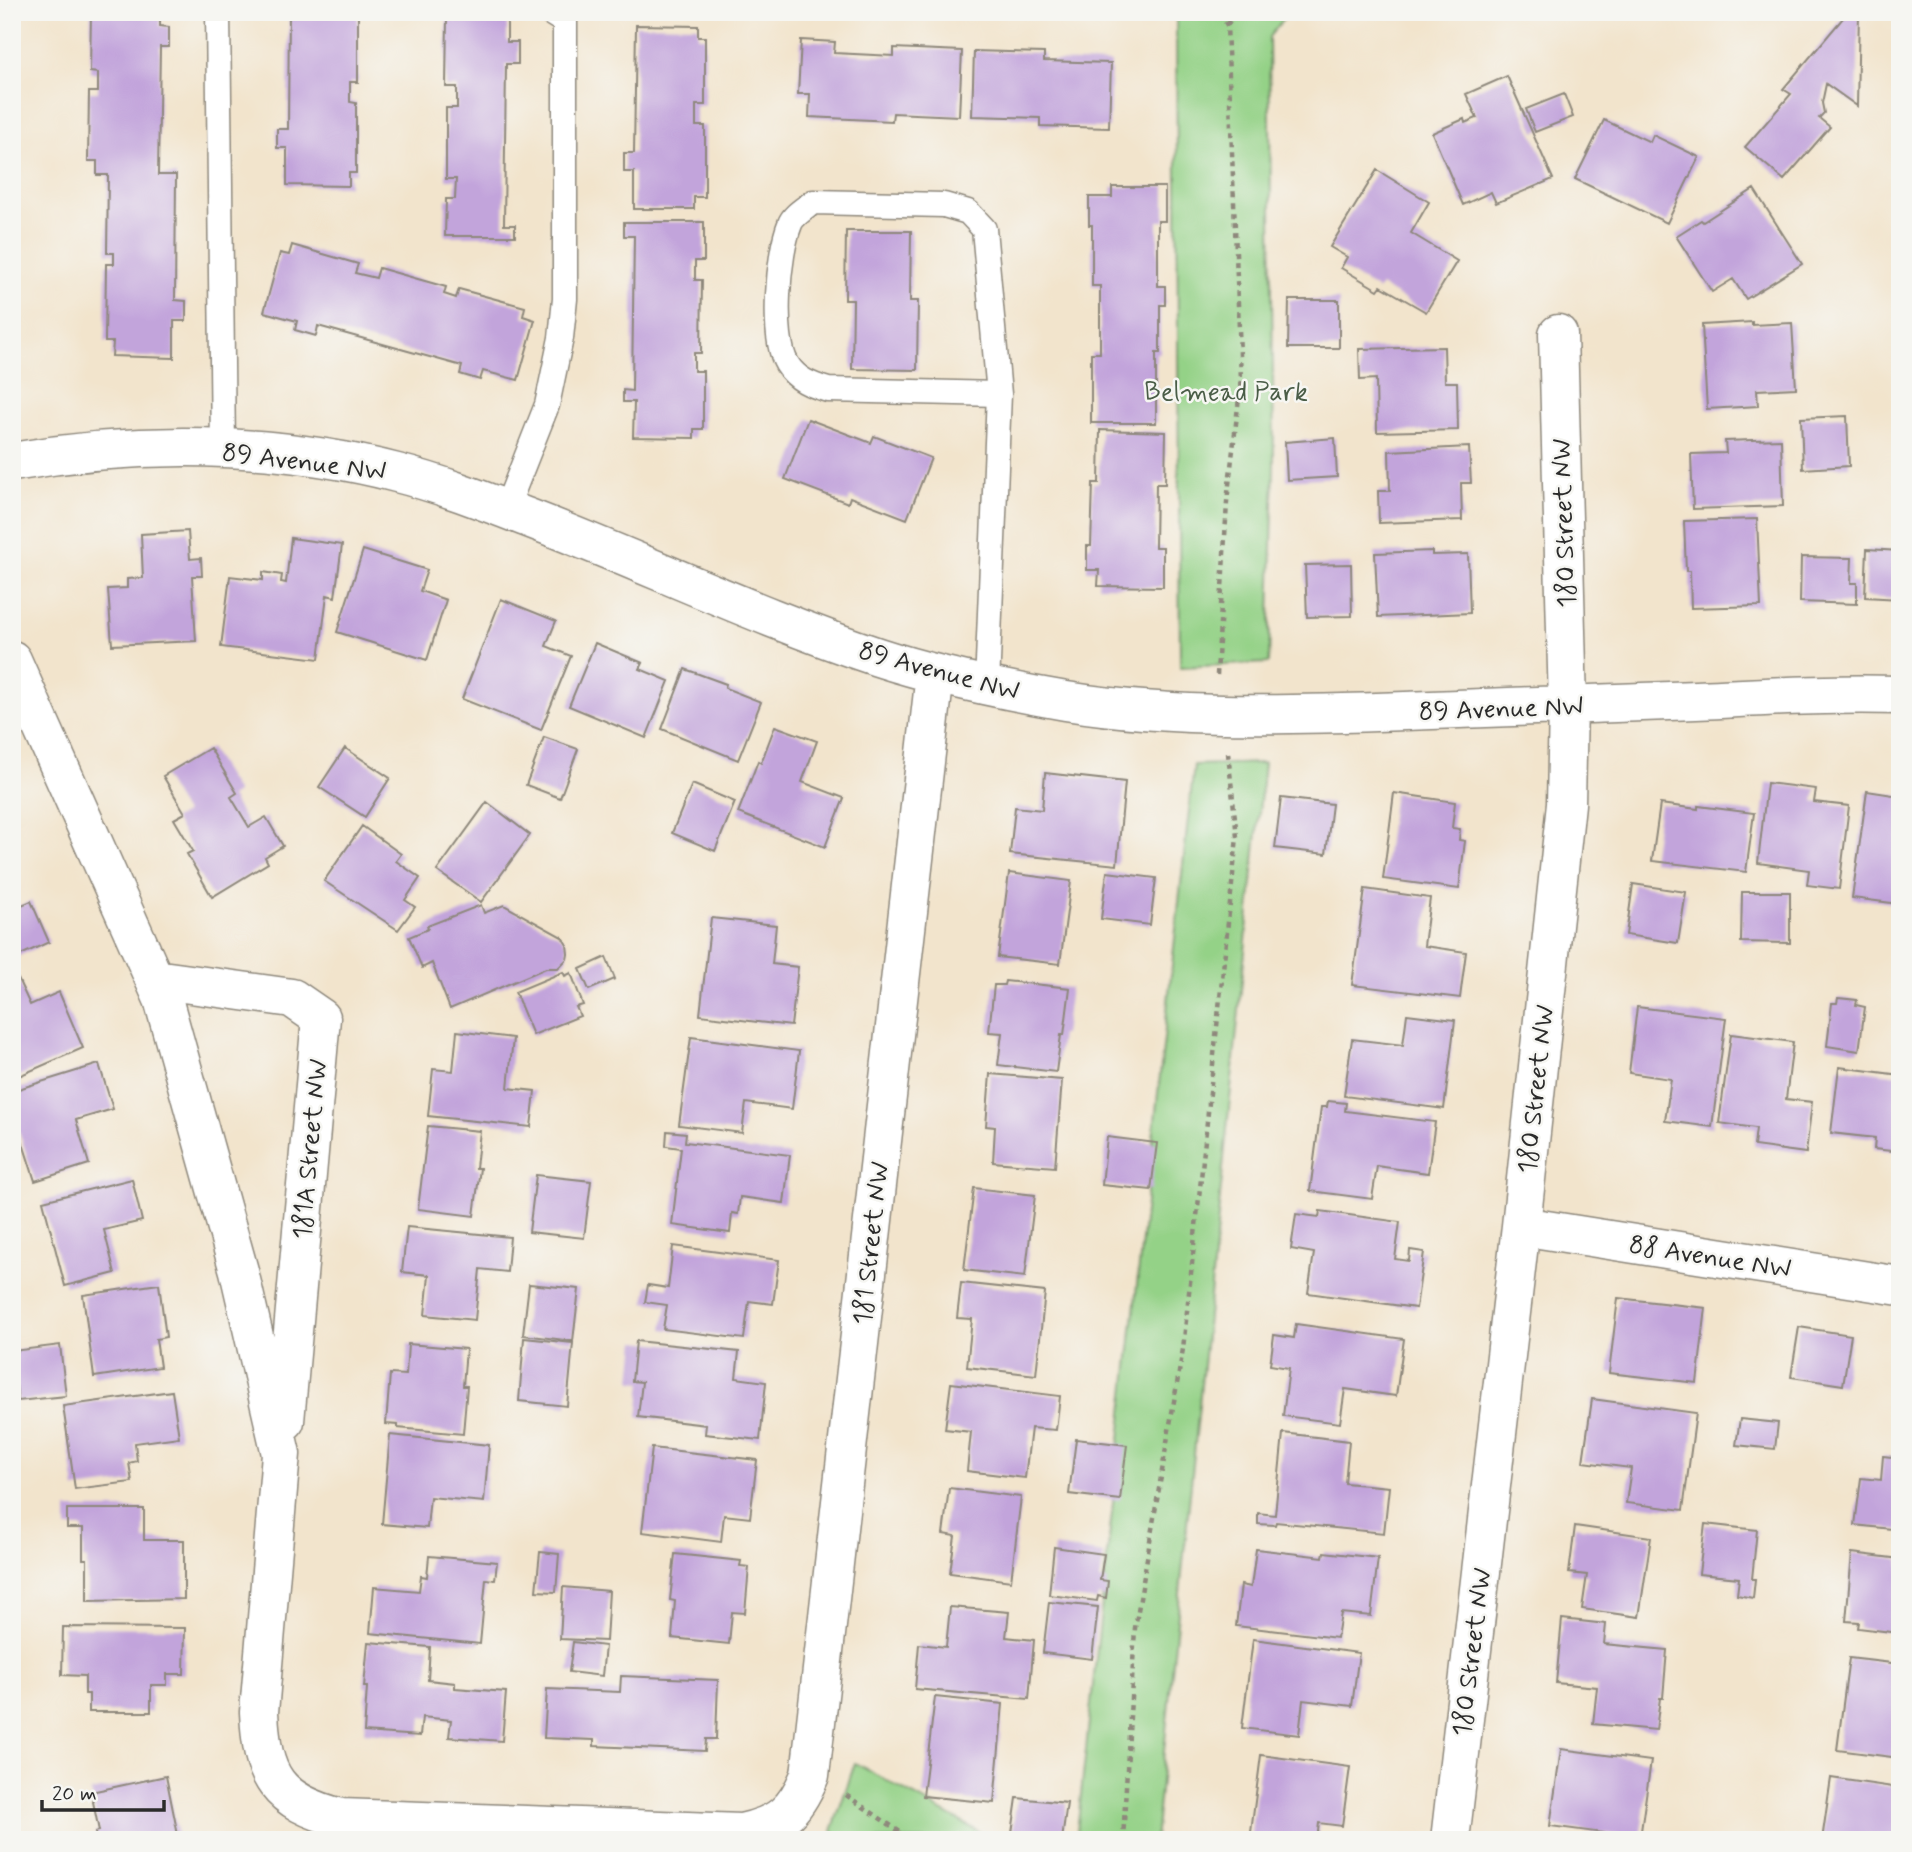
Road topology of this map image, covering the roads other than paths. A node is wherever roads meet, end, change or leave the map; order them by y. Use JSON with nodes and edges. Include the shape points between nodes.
{"nodes":[{"id":1,"x":218,"y":12,"type":"edge"},
{"id":2,"x":550,"y":12,"type":"edge"},
{"id":3,"x":1558,"y":334,"type":"dead end"},
{"id":4,"x":999,"y":394,"type":"junction"},
{"id":5,"x":223,"y":449,"type":"junction"},
{"id":6,"x":12,"y":462,"type":"edge"},
{"id":7,"x":506,"y":509,"type":"junction"},
{"id":8,"x":12,"y":660,"type":"edge"},
{"id":9,"x":935,"y":674,"type":"junction"},
{"id":10,"x":987,"y":686,"type":"junction"},
{"id":11,"x":1900,"y":695,"type":"edge"},
{"id":12,"x":1568,"y":705,"type":"junction"},
{"id":13,"x":154,"y":979,"type":"junction"},
{"id":14,"x":1521,"y":1226,"type":"junction"},
{"id":15,"x":1900,"y":1286,"type":"edge"},
{"id":16,"x":281,"y":1454,"type":"junction"},
{"id":17,"x":793,"y":1809,"type":"joint"},
{"id":18,"x":1450,"y":1840,"type":"edge"}],
"edges":[{"from":1,"to":5,"type":"lane"},
{"from":2,"to":7,"type":"lane","via":[[565,22],[565,299],[547,405]]},
{"from":3,"to":12,"type":"street","name":"180 Street NW"},
{"from":4,"to":4,"type":"lane","via":[[828,390],[806,384],[787,364],[777,331],[781,257],[790,221],[813,202],[944,205],[968,212],[984,229]]},
{"from":4,"to":10,"type":"lane"},
{"from":5,"to":6,"type":"street","name":"89 Avenue NW","via":[[75,452]]},
{"from":5,"to":7,"type":"street","name":"89 Avenue NW","via":[[338,460],[399,473]]},
{"from":7,"to":9,"type":"street","name":"89 Avenue NW","via":[[825,638]]},
{"from":8,"to":13,"type":"street","name":"181A Street NW"},
{"from":9,"to":10,"type":"street","name":"89 Avenue NW"},
{"from":9,"to":17,"type":"street","name":"181 Street NW","via":[[810,1775]]},
{"from":10,"to":12,"type":"street","name":"89 Avenue NW","via":[[1069,701],[1223,715]]},
{"from":11,"to":12,"type":"street","name":"89 Avenue NW"},
{"from":12,"to":14,"type":"street","name":"180 Street NW","via":[[1566,804]]},
{"from":13,"to":16,"type":"street","name":"181A Street NW","via":[[221,1200]]},
{"from":13,"to":16,"type":"street","name":"181A Street NW","via":[[292,998],[321,1018]]},
{"from":14,"to":15,"type":"street","name":"88 Avenue NW"},
{"from":14,"to":18,"type":"street","name":"180 Street NW"},
{"from":16,"to":17,"type":"street","name":"181A Street NW","via":[[259,1712],[268,1769],[295,1802],[341,1818],[741,1833],[761,1829]]}]}
